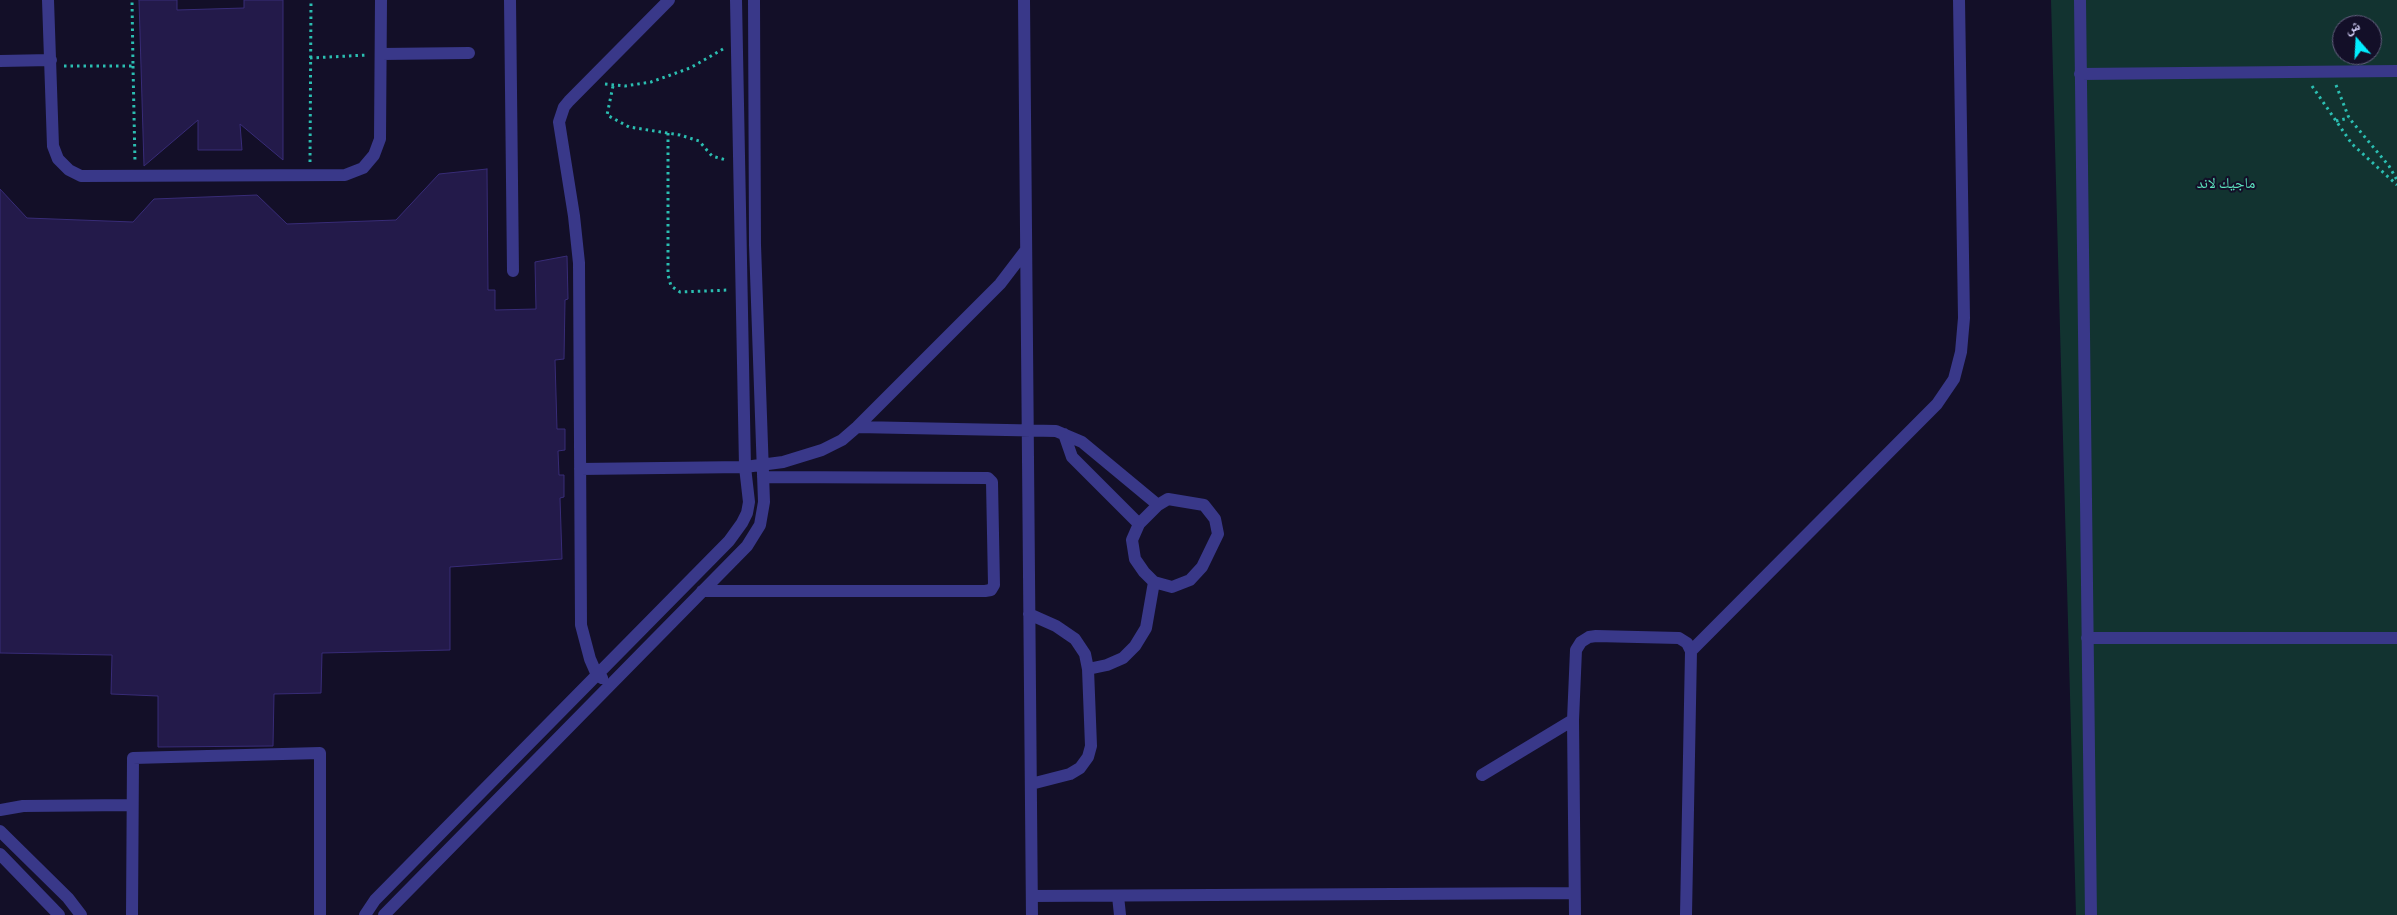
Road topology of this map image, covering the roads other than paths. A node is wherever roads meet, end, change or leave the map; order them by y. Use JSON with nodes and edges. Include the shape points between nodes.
{"nodes":[{"id":1,"x":48,"y":0,"type":"edge"},
{"id":2,"x":381,"y":0,"type":"edge"},
{"id":3,"x":510,"y":0,"type":"edge"},
{"id":4,"x":669,"y":0,"type":"edge"},
{"id":5,"x":736,"y":0,"type":"edge"},
{"id":6,"x":754,"y":0,"type":"edge"},
{"id":7,"x":1024,"y":0,"type":"edge"},
{"id":8,"x":1959,"y":0,"type":"edge"},
{"id":9,"x":2080,"y":0,"type":"edge"},
{"id":10,"x":469,"y":53,"type":"dead end"},
{"id":11,"x":381,"y":54,"type":"junction"},
{"id":12,"x":0,"y":61,"type":"edge"},
{"id":13,"x":51,"y":63,"type":"junction"},
{"id":14,"x":2397,"y":72,"type":"edge"},
{"id":15,"x":2080,"y":74,"type":"junction"},
{"id":16,"x":1026,"y":250,"type":"junction"},
{"id":17,"x":512,"y":271,"type":"dead end"},
{"id":18,"x":857,"y":427,"type":"junction"},
{"id":19,"x":1028,"y":430,"type":"junction"},
{"id":20,"x":1064,"y":434,"type":"junction"},
{"id":21,"x":744,"y":466,"type":"junction"},
{"id":22,"x":580,"y":469,"type":"junction"},
{"id":23,"x":762,"y":471,"type":"junction"},
{"id":24,"x":1158,"y":505,"type":"junction"},
{"id":25,"x":1140,"y":524,"type":"junction"},
{"id":26,"x":1154,"y":582,"type":"junction"},
{"id":27,"x":702,"y":591,"type":"junction"},
{"id":28,"x":1029,"y":614,"type":"junction"},
{"id":29,"x":2087,"y":638,"type":"junction"},
{"id":30,"x":2397,"y":638,"type":"edge"},
{"id":31,"x":1691,"y":651,"type":"junction"},
{"id":32,"x":1088,"y":669,"type":"junction"},
{"id":33,"x":597,"y":675,"type":"junction"},
{"id":34,"x":613,"y":684,"type":"junction"},
{"id":35,"x":1573,"y":720,"type":"junction"},
{"id":36,"x":526,"y":748,"type":"junction"},
{"id":37,"x":545,"y":754,"type":"junction"},
{"id":38,"x":1482,"y":775,"type":"dead end"},
{"id":39,"x":1031,"y":784,"type":"junction"},
{"id":40,"x":132,"y":805,"type":"junction"},
{"id":41,"x":0,"y":810,"type":"edge"},
{"id":42,"x":0,"y":831,"type":"edge"},
{"id":43,"x":0,"y":854,"type":"edge"},
{"id":44,"x":1574,"y":893,"type":"junction"},
{"id":45,"x":1032,"y":896,"type":"junction"},
{"id":46,"x":1118,"y":896,"type":"junction"},
{"id":47,"x":59,"y":915,"type":"edge"},
{"id":48,"x":81,"y":915,"type":"edge"},
{"id":49,"x":132,"y":915,"type":"edge"},
{"id":50,"x":320,"y":915,"type":"edge"},
{"id":51,"x":364,"y":915,"type":"edge"},
{"id":52,"x":384,"y":915,"type":"edge"},
{"id":53,"x":1032,"y":915,"type":"edge"},
{"id":54,"x":1120,"y":915,"type":"edge"},
{"id":55,"x":1574,"y":915,"type":"edge"},
{"id":56,"x":1686,"y":915,"type":"edge"},
{"id":57,"x":2091,"y":915,"type":"edge"}],
"edges":[{"from":1,"to":13,"type":"street"},
{"from":2,"to":11,"type":"street"},
{"from":3,"to":17,"type":"street"},
{"from":4,"to":22,"type":"street","via":[[564,107],[558,130],[578,240]]},
{"from":5,"to":21,"type":"street"},
{"from":6,"to":23,"type":"street","via":[[755,245]]},
{"from":7,"to":16,"type":"street"},
{"from":8,"to":31,"type":"street","via":[[1964,318],[1954,379],[1937,404]]},
{"from":9,"to":15,"type":"street"},
{"from":10,"to":11,"type":"street"},
{"from":11,"to":13,"type":"street","via":[[380,139],[374,155],[363,168],[345,175],[81,176],[58,159],[53,146]]},
{"from":12,"to":13,"type":"street"},
{"from":14,"to":15,"type":"street"},
{"from":15,"to":29,"type":"street"},
{"from":16,"to":18,"type":"street","via":[[1000,284]]},
{"from":16,"to":19,"type":"street"},
{"from":18,"to":19,"type":"street"},
{"from":18,"to":23,"type":"street","via":[[842,440],[822,450]]},
{"from":19,"to":20,"type":"street"},
{"from":19,"to":28,"type":"street"},
{"from":20,"to":24,"type":"street","via":[[1082,442]]},
{"from":20,"to":25,"type":"street","via":[[1072,456]]},
{"from":21,"to":22,"type":"street"},
{"from":21,"to":23,"type":"street"},
{"from":21,"to":33,"type":"street","via":[[749,502],[736,532]]},
{"from":22,"to":33,"type":"street","via":[[581,625]]},
{"from":23,"to":27,"type":"street","via":[[763,514],[754,537]]},
{"from":23,"to":27,"type":"street","via":[[988,478],[992,482],[994,585],[985,591]]},
{"from":24,"to":25,"type":"street"},
{"from":24,"to":26,"type":"street","via":[[1168,499],[1204,505],[1216,519],[1218,534],[1202,567],[1190,580],[1172,587]]},
{"from":25,"to":26,"type":"street","via":[[1132,540],[1135,559]]},
{"from":26,"to":32,"type":"street","via":[[1146,628],[1135,646],[1122,658]]},
{"from":27,"to":34,"type":"street"},
{"from":28,"to":32,"type":"street","via":[[1075,639],[1085,654]]},
{"from":28,"to":39,"type":"street"},
{"from":29,"to":30,"type":"street"},
{"from":29,"to":57,"type":"street"},
{"from":31,"to":35,"type":"street","via":[[1679,638],[1589,636],[1576,650]]},
{"from":31,"to":56,"type":"street"},
{"from":32,"to":39,"type":"street","via":[[1091,746],[1088,758],[1070,774]]},
{"from":33,"to":34,"type":"street"},
{"from":33,"to":36,"type":"street"},
{"from":34,"to":37,"type":"street"},
{"from":35,"to":38,"type":"street"},
{"from":35,"to":44,"type":"street"},
{"from":36,"to":37,"type":"street"},
{"from":36,"to":51,"type":"street","via":[[375,900]]},
{"from":37,"to":52,"type":"street"},
{"from":39,"to":45,"type":"street"},
{"from":40,"to":41,"type":"street","via":[[23,806]]},
{"from":40,"to":49,"type":"street"},
{"from":40,"to":50,"type":"street","via":[[133,758],[320,753]]},
{"from":42,"to":48,"type":"street"},
{"from":43,"to":47,"type":"street"},
{"from":44,"to":46,"type":"street"},
{"from":44,"to":55,"type":"street"},
{"from":45,"to":46,"type":"street"},
{"from":45,"to":53,"type":"street"},
{"from":46,"to":54,"type":"street"}]}
